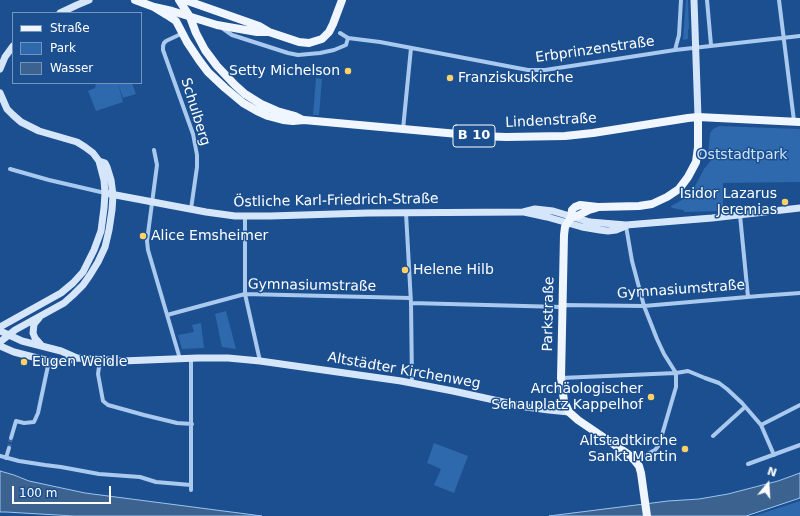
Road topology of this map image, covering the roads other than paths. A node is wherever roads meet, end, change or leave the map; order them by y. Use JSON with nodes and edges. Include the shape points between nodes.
{"nodes":[{"id":1,"x":89,"y":0,"type":"edge"},
{"id":2,"x":135,"y":0,"type":"edge"},
{"id":3,"x":179,"y":0,"type":"edge"},
{"id":4,"x":185,"y":0,"type":"edge"},
{"id":5,"x":342,"y":0,"type":"edge"},
{"id":6,"x":681,"y":0,"type":"edge"},
{"id":7,"x":694,"y":0,"type":"edge"},
{"id":8,"x":707,"y":0,"type":"edge"},
{"id":9,"x":779,"y":0,"type":"edge"},
{"id":10,"x":79,"y":2,"type":"edge"},
{"id":11,"x":154,"y":7,"type":"junction"},
{"id":12,"x":62,"y":12,"type":"edge"},
{"id":13,"x":217,"y":12,"type":"junction"},
{"id":14,"x":190,"y":17,"type":"junction"},
{"id":15,"x":211,"y":23,"type":"junction"},
{"id":16,"x":269,"y":32,"type":"junction"},
{"id":17,"x":183,"y":33,"type":"junction"},
{"id":18,"x":340,"y":33,"type":"dead end"},
{"id":19,"x":800,"y":36,"type":"edge"},
{"id":20,"x":199,"y":38,"type":"junction"},
{"id":21,"x":348,"y":38,"type":"junction"},
{"id":22,"x":784,"y":38,"type":"junction"},
{"id":23,"x":709,"y":46,"type":"junction"},
{"id":24,"x":12,"y":47,"type":"edge"},
{"id":25,"x":411,"y":48,"type":"junction"},
{"id":26,"x":675,"y":50,"type":"junction"},
{"id":27,"x":0,"y":69,"type":"edge"},
{"id":28,"x":0,"y":93,"type":"edge"},
{"id":29,"x":698,"y":117,"type":"junction"},
{"id":30,"x":304,"y":120,"type":"junction"},
{"id":31,"x":797,"y":122,"type":"edge"},
{"id":32,"x":403,"y":130,"type":"junction"},
{"id":33,"x":154,"y":150,"type":"dead end"},
{"id":34,"x":99,"y":161,"type":"junction"},
{"id":35,"x":10,"y":169,"type":"dead end"},
{"id":36,"x":105,"y":193,"type":"junction"},
{"id":37,"x":113,"y":195,"type":"junction"},
{"id":38,"x":152,"y":202,"type":"junction"},
{"id":39,"x":800,"y":208,"type":"edge"},
{"id":40,"x":191,"y":209,"type":"junction"},
{"id":41,"x":406,"y":213,"type":"junction"},
{"id":42,"x":740,"y":215,"type":"junction"},
{"id":43,"x":245,"y":217,"type":"junction"},
{"id":44,"x":569,"y":220,"type":"junction"},
{"id":45,"x":626,"y":226,"type":"junction"},
{"id":46,"x":245,"y":294,"type":"junction"},
{"id":47,"x":800,"y":294,"type":"edge"},
{"id":48,"x":748,"y":297,"type":"junction"},
{"id":49,"x":410,"y":298,"type":"junction"},
{"id":50,"x":411,"y":304,"type":"junction"},
{"id":51,"x":563,"y":306,"type":"junction"},
{"id":52,"x":644,"y":306,"type":"junction"},
{"id":53,"x":168,"y":315,"type":"junction"},
{"id":54,"x":40,"y":317,"type":"junction"},
{"id":55,"x":0,"y":328,"type":"edge"},
{"id":56,"x":0,"y":331,"type":"edge"},
{"id":57,"x":8,"y":335,"type":"junction"},
{"id":58,"x":0,"y":342,"type":"edge"},
{"id":59,"x":0,"y":346,"type":"edge"},
{"id":60,"x":42,"y":347,"type":"junction"},
{"id":61,"x":77,"y":358,"type":"junction"},
{"id":62,"x":192,"y":358,"type":"junction"},
{"id":63,"x":180,"y":359,"type":"junction"},
{"id":64,"x":100,"y":360,"type":"junction"},
{"id":65,"x":49,"y":361,"type":"junction"},
{"id":66,"x":260,"y":361,"type":"junction"},
{"id":67,"x":676,"y":373,"type":"junction"},
{"id":68,"x":561,"y":378,"type":"junction"},
{"id":69,"x":412,"y":383,"type":"junction"},
{"id":70,"x":800,"y":405,"type":"edge"},
{"id":71,"x":745,"y":407,"type":"junction"},
{"id":72,"x":569,"y":412,"type":"junction"},
{"id":73,"x":192,"y":424,"type":"junction"},
{"id":74,"x":761,"y":425,"type":"junction"},
{"id":75,"x":713,"y":436,"type":"dead end"},
{"id":76,"x":10,"y":438,"type":"tunnel mouth"},
{"id":77,"x":800,"y":445,"type":"edge"},
{"id":78,"x":8,"y":448,"type":"tunnel mouth"},
{"id":79,"x":774,"y":455,"type":"junction"},
{"id":80,"x":0,"y":456,"type":"edge"},
{"id":81,"x":6,"y":458,"type":"junction"},
{"id":82,"x":635,"y":461,"type":"junction"},
{"id":83,"x":748,"y":464,"type":"dead end"},
{"id":84,"x":647,"y":516,"type":"edge"}],
"edges":[{"from":1,"to":10,"type":"main road"},
{"from":2,"to":11,"type":"main road","number":"B 10"},
{"from":3,"to":14,"type":"main road","number":"B 10"},
{"from":4,"to":13,"type":"main road"},
{"from":5,"to":16,"type":"main road","via":[[329,32],[322,39],[309,43],[299,42]]},
{"from":6,"to":26,"type":"street","via":[[679,35]]},
{"from":7,"to":29,"type":"main road"},
{"from":8,"to":23,"type":"street"},
{"from":9,"to":22,"type":"street"},
{"from":10,"to":12,"type":"main road"},
{"from":11,"to":14,"type":"main road"},
{"from":11,"to":17,"type":"main road","name":"Lindenstraße","number":"B 10","via":[[174,20]]},
{"from":13,"to":15,"type":"main road","via":[[218,18]]},
{"from":13,"to":16,"type":"main road","via":[[259,26]]},
{"from":14,"to":15,"type":"main road"},
{"from":14,"to":20,"type":"main road","name":"Lindenstraße","number":"B 10"},
{"from":15,"to":16,"type":"main road"},
{"from":15,"to":20,"type":"main road","via":[[202,24],[198,33]]},
{"from":15,"to":21,"type":"street","via":[[232,35],[298,55],[334,50],[346,45]]},
{"from":17,"to":30,"type":"main road","name":"Lindenstraße","number":"B 10","via":[[204,67],[243,102],[263,114],[276,118]]},
{"from":17,"to":40,"type":"street","name":"Schulberg","via":[[166,41],[163,50],[193,134],[196,151],[197,167]]},
{"from":18,"to":21,"type":"street","name":"Erbprinzenstraße"},
{"from":19,"to":22,"type":"street","name":"Erbprinzenstraße"},
{"from":20,"to":30,"type":"main road","name":"Lindenstraße","number":"B 10","via":[[213,62],[245,94],[265,106]]},
{"from":21,"to":25,"type":"street","name":"Erbprinzenstraße"},
{"from":22,"to":23,"type":"street","name":"Erbprinzenstraße"},
{"from":22,"to":31,"type":"street"},
{"from":23,"to":26,"type":"street","name":"Erbprinzenstraße"},
{"from":24,"to":27,"type":"main road"},
{"from":25,"to":26,"type":"street","name":"Erbprinzenstraße","via":[[528,70],[545,70]]},
{"from":25,"to":32,"type":"street"},
{"from":28,"to":34,"type":"main road","via":[[7,108],[21,122],[39,131],[77,142],[89,149]]},
{"from":29,"to":31,"type":"main road","name":"Lindenstraße","number":"B 10"},
{"from":29,"to":32,"type":"main road","name":"Lindenstraße","number":"B 10","via":[[593,133],[548,136],[487,136]]},
{"from":29,"to":44,"type":"main road","via":[[696,162],[679,189],[652,204],[598,207],[580,205],[572,210]]},
{"from":30,"to":32,"type":"main road","name":"Lindenstraße","number":"B 10"},
{"from":33,"to":38,"type":"street","via":[[157,165]]},
{"from":34,"to":36,"type":"main road"},
{"from":34,"to":37,"type":"main road","via":[[107,167]]},
{"from":35,"to":36,"type":"street","name":"Östliche Karl-Friedrich-Straße"},
{"from":36,"to":37,"type":"main road","name":"Östliche Karl-Friedrich-Straße"},
{"from":36,"to":55,"type":"main road","via":[[101,231],[83,272],[61,293]]},
{"from":37,"to":38,"type":"main road","name":"Östliche Karl-Friedrich-Straße"},
{"from":37,"to":54,"type":"main road","via":[[106,242],[90,275],[74,295]]},
{"from":38,"to":40,"type":"main road","name":"Östliche Karl-Friedrich-Straße"},
{"from":38,"to":53,"type":"street","via":[[148,250]]},
{"from":39,"to":42,"type":"main road","name":"Östliche Karl-Friedrich-Straße"},
{"from":40,"to":43,"type":"main road","name":"Östliche Karl-Friedrich-Straße"},
{"from":41,"to":43,"type":"main road","name":"Östliche Karl-Friedrich-Straße"},
{"from":41,"to":44,"type":"main road","name":"Östliche Karl-Friedrich-Straße","via":[[523,212]]},
{"from":41,"to":49,"type":"street"},
{"from":42,"to":45,"type":"main road","name":"Östliche Karl-Friedrich-Straße"},
{"from":42,"to":48,"type":"street"},
{"from":43,"to":46,"type":"street"},
{"from":44,"to":45,"type":"main road","name":"Östliche Karl-Friedrich-Straße","via":[[582,227],[608,231]]},
{"from":44,"to":51,"type":"main road","name":"Parkstraße","via":[[564,238]]},
{"from":45,"to":52,"type":"street"},
{"from":46,"to":49,"type":"street","name":"Gymnasiumstraße"},
{"from":46,"to":53,"type":"street","name":"Gymnasiumstraße"},
{"from":46,"to":66,"type":"street"},
{"from":47,"to":48,"type":"street","name":"Gymnasiumstraße"},
{"from":48,"to":52,"type":"street","name":"Gymnasiumstraße"},
{"from":49,"to":50,"type":"street"},
{"from":50,"to":51,"type":"street","name":"Gymnasiumstraße"},
{"from":50,"to":69,"type":"street"},
{"from":51,"to":52,"type":"street","name":"Gymnasiumstraße"},
{"from":51,"to":68,"type":"main road","name":"Parkstraße"},
{"from":52,"to":67,"type":"street","via":[[659,344]]},
{"from":53,"to":63,"type":"street"},
{"from":54,"to":57,"type":"main road"},
{"from":54,"to":60,"type":"main road","via":[[34,324],[33,333]]},
{"from":56,"to":57,"type":"main road"},
{"from":57,"to":58,"type":"main road"},
{"from":57,"to":60,"type":"main road"},
{"from":59,"to":65,"type":"main road"},
{"from":60,"to":61,"type":"main road"},
{"from":61,"to":64,"type":"main road","name":"Altstädter Kirchenweg"},
{"from":61,"to":65,"type":"main road","via":[[59,362]]},
{"from":62,"to":63,"type":"main road","name":"Altstädter Kirchenweg"},
{"from":62,"to":66,"type":"main road","name":"Altstädter Kirchenweg"},
{"from":62,"to":73,"type":"street"},
{"from":63,"to":64,"type":"main road","name":"Altstädter Kirchenweg"},
{"from":64,"to":73,"type":"street","via":[[98,374],[103,401],[108,405],[177,423]]},
{"from":65,"to":76,"type":"street","via":[[34,422],[16,421]]},
{"from":66,"to":69,"type":"main road","name":"Altstädter Kirchenweg"},
{"from":67,"to":68,"type":"street"},
{"from":67,"to":71,"type":"street","via":[[688,371],[719,384],[731,391]]},
{"from":67,"to":82,"type":"street","via":[[676,387],[659,445]]},
{"from":68,"to":72,"type":"main road","name":"Parkstraße","via":[[564,401]]},
{"from":69,"to":72,"type":"main road","name":"Altstädter Kirchenweg","via":[[526,407]]},
{"from":70,"to":74,"type":"street"},
{"from":71,"to":74,"type":"street"},
{"from":71,"to":75,"type":"street"},
{"from":72,"to":82,"type":"main road"},
{"from":73,"to":81,"type":"street","via":[[191,487]]},
{"from":74,"to":79,"type":"street"},
{"from":77,"to":79,"type":"street"},
{"from":78,"to":81,"type":"street"},
{"from":79,"to":83,"type":"street"},
{"from":80,"to":81,"type":"street"},
{"from":82,"to":84,"type":"main road","via":[[644,486]]}]}
